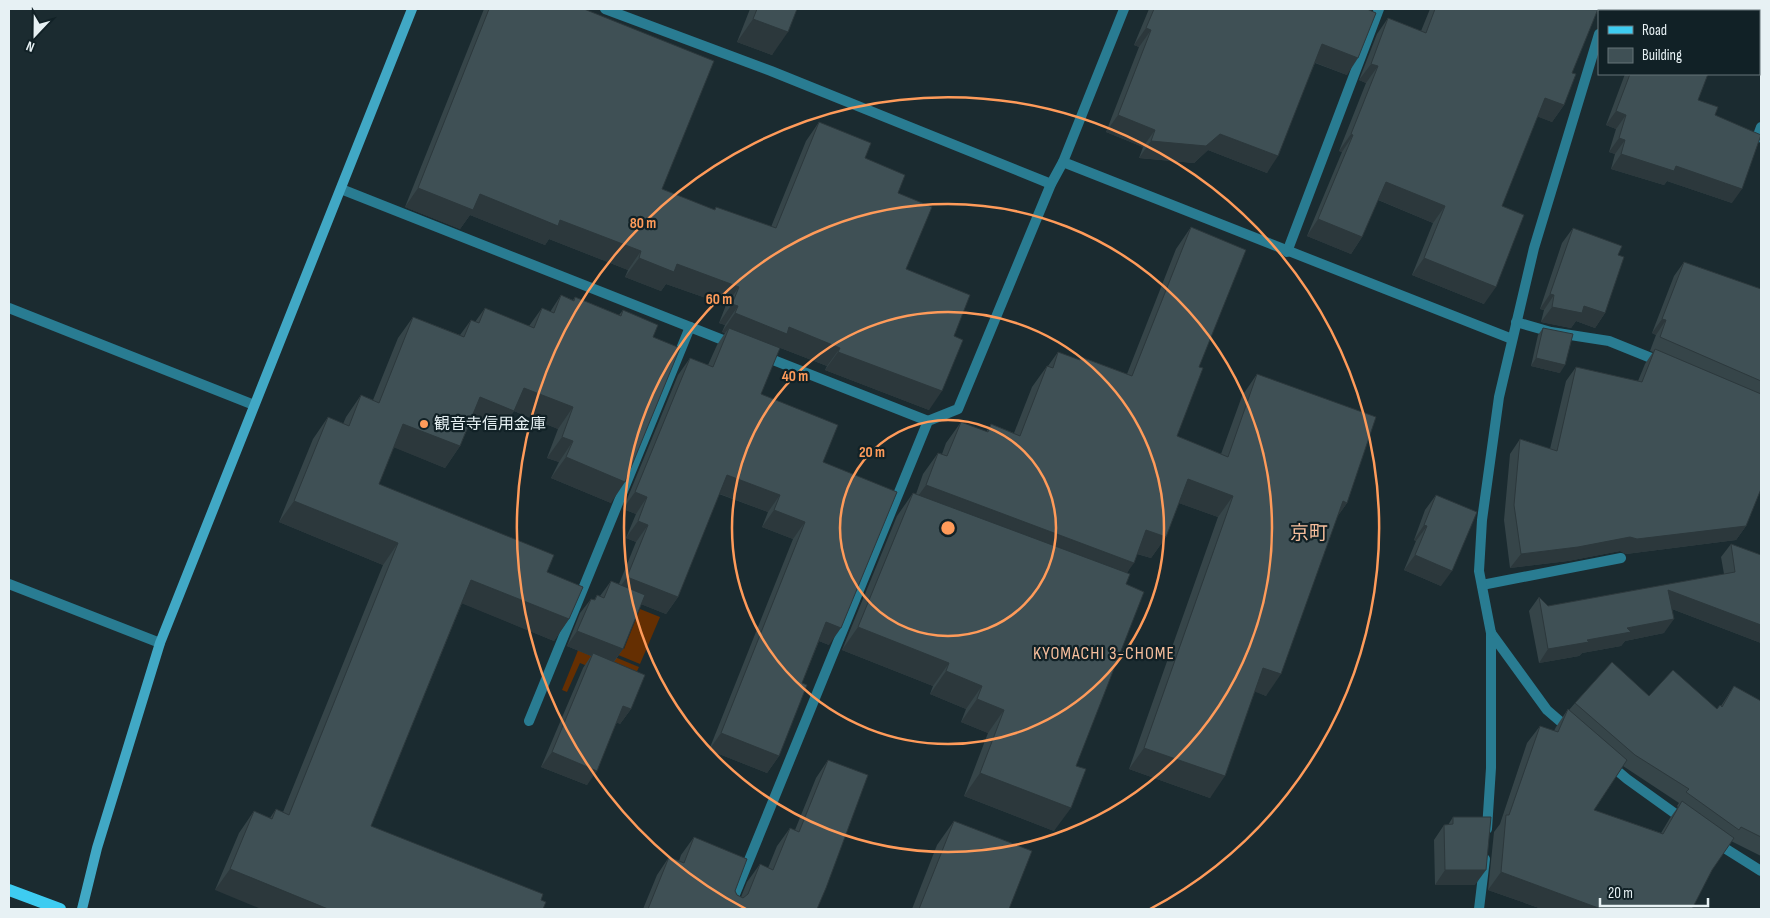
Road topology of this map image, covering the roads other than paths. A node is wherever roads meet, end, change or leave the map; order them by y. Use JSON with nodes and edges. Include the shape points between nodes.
{"nodes":[{"id":1,"x":412,"y":9,"type":"edge"},
{"id":2,"x":605,"y":9,"type":"edge"},
{"id":3,"x":1124,"y":9,"type":"edge"},
{"id":4,"x":1380,"y":9,"type":"edge"},
{"id":5,"x":1598,"y":37,"type":"edge"},
{"id":6,"x":1761,"y":127,"type":"edge"},
{"id":7,"x":1757,"y":138,"type":"edge"},
{"id":8,"x":1063,"y":162,"type":"junction"},
{"id":9,"x":1051,"y":184,"type":"junction"},
{"id":10,"x":341,"y":189,"type":"junction"},
{"id":11,"x":1287,"y":252,"type":"junction"},
{"id":12,"x":9,"y":308,"type":"edge"},
{"id":13,"x":1516,"y":322,"type":"junction"},
{"id":14,"x":690,"y":326,"type":"junction"},
{"id":15,"x":1512,"y":339,"type":"junction"},
{"id":16,"x":1667,"y":365,"type":"edge"},
{"id":17,"x":254,"y":405,"type":"junction"},
{"id":18,"x":928,"y":421,"type":"junction"},
{"id":19,"x":1621,"y":558,"type":"dead end"},
{"id":20,"x":9,"y":584,"type":"edge"},
{"id":21,"x":1482,"y":585,"type":"junction"},
{"id":22,"x":1491,"y":633,"type":"junction"},
{"id":23,"x":160,"y":643,"type":"junction"},
{"id":24,"x":529,"y":721,"type":"dead end"},
{"id":25,"x":1576,"y":736,"type":"edge"},
{"id":26,"x":1598,"y":754,"type":"edge"},
{"id":27,"x":1761,"y":871,"type":"edge"},
{"id":28,"x":9,"y":890,"type":"edge"},
{"id":29,"x":60,"y":909,"type":"edge"},
{"id":30,"x":82,"y":909,"type":"edge"},
{"id":31,"x":729,"y":909,"type":"edge"},
{"id":32,"x":1479,"y":909,"type":"edge"}],
"edges":[{"from":1,"to":10,"type":"street"},
{"from":2,"to":9,"type":"street","via":[[771,71]]},
{"from":3,"to":8,"type":"street"},
{"from":4,"to":11,"type":"street"},
{"from":5,"to":13,"type":"street","via":[[1534,248]]},
{"from":6,"to":7,"type":"street"},
{"from":8,"to":9,"type":"street"},
{"from":8,"to":11,"type":"street"},
{"from":9,"to":18,"type":"street","via":[[958,409]]},
{"from":10,"to":14,"type":"street"},
{"from":10,"to":17,"type":"street"},
{"from":11,"to":15,"type":"street"},
{"from":12,"to":17,"type":"street"},
{"from":13,"to":15,"type":"street"},
{"from":13,"to":16,"type":"street","via":[[1551,332],[1610,341]]},
{"from":14,"to":18,"type":"street"},
{"from":14,"to":24,"type":"street"},
{"from":15,"to":21,"type":"street","via":[[1499,397],[1482,520],[1479,571]]},
{"from":17,"to":23,"type":"street"},
{"from":18,"to":31,"type":"street","via":[[897,509]]},
{"from":19,"to":21,"type":"street"},
{"from":20,"to":23,"type":"street"},
{"from":21,"to":22,"type":"street"},
{"from":22,"to":25,"type":"street","via":[[1547,710]]},
{"from":22,"to":32,"type":"street","via":[[1491,768]]},
{"from":23,"to":30,"type":"street","via":[[97,848]]},
{"from":26,"to":27,"type":"street","via":[[1700,832]]},
{"from":28,"to":29,"type":"main road"}]}
